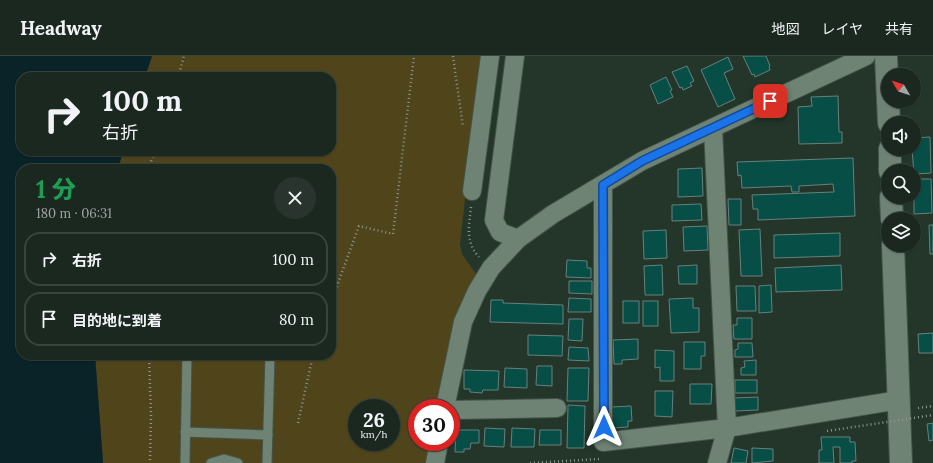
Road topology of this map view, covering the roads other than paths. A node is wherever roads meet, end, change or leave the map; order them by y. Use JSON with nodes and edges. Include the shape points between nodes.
{"nodes":[{"id":1,"x":490,"y":56,"type":"edge"},
{"id":2,"x":515,"y":56,"type":"edge"},
{"id":3,"x":866,"y":56,"type":"edge"},
{"id":4,"x":886,"y":56,"type":"edge"},
{"id":5,"x":889,"y":116,"type":"edge"},
{"id":6,"x":713,"y":128,"type":"junction"},
{"id":7,"x":603,"y":185,"type":"junction"},
{"id":8,"x":472,"y":191,"type":"dead end"},
{"id":9,"x":518,"y":239,"type":"junction"},
{"id":10,"x":894,"y":252,"type":"edge"},
{"id":11,"x":187,"y":360,"type":"edge"},
{"id":12,"x":270,"y":360,"type":"edge"},
{"id":13,"x":447,"y":399,"type":"edge"},
{"id":14,"x":907,"y":404,"type":"junction"},
{"id":15,"x":557,"y":408,"type":"dead end"},
{"id":16,"x":460,"y":410,"type":"edge"},
{"id":17,"x":727,"y":428,"type":"junction"},
{"id":18,"x":186,"y":432,"type":"junction"},
{"id":19,"x":268,"y":435,"type":"junction"},
{"id":20,"x":437,"y":451,"type":"edge"},
{"id":21,"x":185,"y":463,"type":"edge"},
{"id":22,"x":211,"y":463,"type":"edge"},
{"id":23,"x":238,"y":463,"type":"edge"},
{"id":24,"x":267,"y":463,"type":"edge"},
{"id":25,"x":435,"y":463,"type":"edge"},
{"id":26,"x":717,"y":463,"type":"edge"},
{"id":27,"x":901,"y":463,"type":"edge"}],
"edges":[{"from":1,"to":8,"type":"street"},
{"from":2,"to":9,"type":"street","via":[[494,220],[500,232]]},
{"from":3,"to":6,"type":"street"},
{"from":4,"to":5,"type":"street"},
{"from":6,"to":7,"type":"street","via":[[642,161]]},
{"from":6,"to":17,"type":"street"},
{"from":7,"to":9,"type":"street","via":[[553,214]]},
{"from":7,"to":17,"type":"street","via":[[604,442]]},
{"from":9,"to":13,"type":"street","via":[[491,268],[462,322]]},
{"from":10,"to":14,"type":"street"},
{"from":11,"to":18,"type":"lane"},
{"from":12,"to":19,"type":"lane"},
{"from":14,"to":17,"type":"street"},
{"from":14,"to":27,"type":"street"},
{"from":15,"to":16,"type":"street"},
{"from":17,"to":26,"type":"street"},
{"from":18,"to":19,"type":"lane"},
{"from":18,"to":21,"type":"lane"},
{"from":19,"to":24,"type":"lane"},
{"from":20,"to":25,"type":"street"},
{"from":22,"to":23,"type":"lane","via":[[224,459]]}]}
